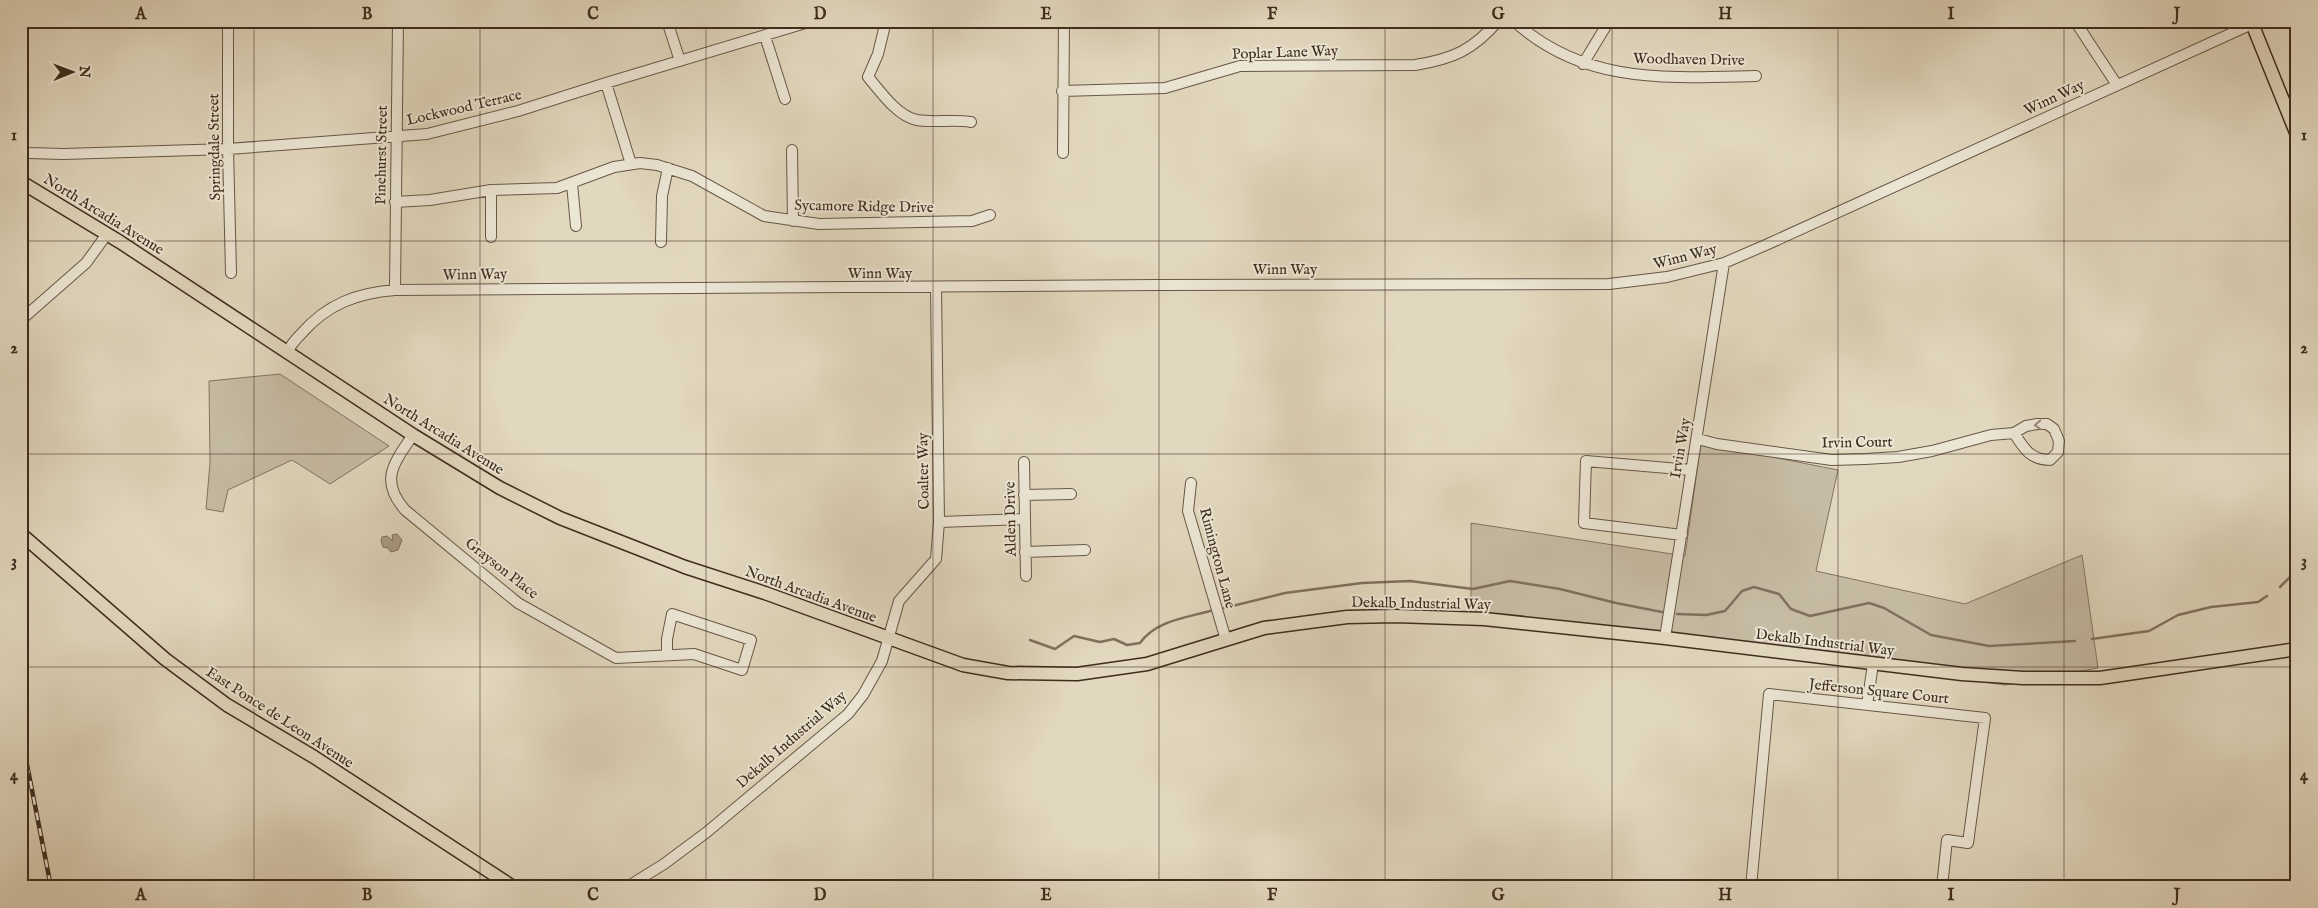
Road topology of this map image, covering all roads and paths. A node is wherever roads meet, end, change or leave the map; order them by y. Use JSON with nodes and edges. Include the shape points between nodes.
{"nodes":[{"id":1,"x":228,"y":21,"type":"edge"},
{"id":2,"x":398,"y":21,"type":"edge"},
{"id":3,"x":668,"y":21,"type":"edge"},
{"id":4,"x":812,"y":21,"type":"edge"},
{"id":5,"x":886,"y":21,"type":"edge"},
{"id":6,"x":1064,"y":21,"type":"edge"},
{"id":7,"x":1498,"y":21,"type":"edge"},
{"id":8,"x":1514,"y":21,"type":"edge"},
{"id":9,"x":1610,"y":21,"type":"edge"},
{"id":10,"x":2075,"y":21,"type":"edge"},
{"id":11,"x":2252,"y":23,"type":"edge"},
{"id":12,"x":765,"y":36,"type":"junction"},
{"id":13,"x":680,"y":61,"type":"junction"},
{"id":14,"x":1583,"y":64,"type":"junction"},
{"id":15,"x":1756,"y":76,"type":"dead end"},
{"id":16,"x":606,"y":83,"type":"junction"},
{"id":17,"x":2117,"y":85,"type":"junction"},
{"id":18,"x":1062,"y":92,"type":"junction"},
{"id":19,"x":785,"y":100,"type":"dead end"},
{"id":20,"x":971,"y":122,"type":"dead end"},
{"id":21,"x":2297,"y":135,"type":"edge"},
{"id":22,"x":396,"y":138,"type":"junction"},
{"id":23,"x":228,"y":149,"type":"junction"},
{"id":24,"x":792,"y":150,"type":"dead end"},
{"id":25,"x":21,"y":151,"type":"edge"},
{"id":26,"x":1063,"y":153,"type":"dead end"},
{"id":27,"x":630,"y":164,"type":"junction"},
{"id":28,"x":668,"y":168,"type":"junction"},
{"id":29,"x":21,"y":182,"type":"edge"},
{"id":30,"x":572,"y":184,"type":"junction"},
{"id":31,"x":492,"y":190,"type":"junction"},
{"id":32,"x":395,"y":202,"type":"junction"},
{"id":33,"x":990,"y":215,"type":"dead end"},
{"id":34,"x":793,"y":221,"type":"junction"},
{"id":35,"x":576,"y":226,"type":"dead end"},
{"id":36,"x":107,"y":234,"type":"junction"},
{"id":37,"x":491,"y":237,"type":"dead end"},
{"id":38,"x":661,"y":242,"type":"dead end"},
{"id":39,"x":1724,"y":263,"type":"junction"},
{"id":40,"x":231,"y":273,"type":"dead end"},
{"id":41,"x":936,"y":288,"type":"junction"},
{"id":42,"x":395,"y":290,"type":"junction"},
{"id":43,"x":21,"y":320,"type":"edge"},
{"id":44,"x":287,"y":353,"type":"junction"},
{"id":45,"x":2014,"y":433,"type":"junction"},
{"id":46,"x":413,"y":435,"type":"junction"},
{"id":47,"x":1698,"y":438,"type":"junction"},
{"id":48,"x":1024,"y":462,"type":"dead end"},
{"id":49,"x":1691,"y":470,"type":"junction"},
{"id":50,"x":1191,"y":482,"type":"dead end"},
{"id":51,"x":1071,"y":494,"type":"dead end"},
{"id":52,"x":1024,"y":495,"type":"junction"},
{"id":53,"x":1024,"y":519,"type":"junction"},
{"id":54,"x":939,"y":522,"type":"junction"},
{"id":55,"x":21,"y":534,"type":"edge"},
{"id":56,"x":1682,"y":535,"type":"junction"},
{"id":57,"x":1085,"y":550,"type":"dead end"},
{"id":58,"x":1025,"y":552,"type":"junction"},
{"id":59,"x":1026,"y":576,"type":"dead end"},
{"id":60,"x":1665,"y":638,"type":"junction"},
{"id":61,"x":888,"y":639,"type":"junction"},
{"id":62,"x":1226,"y":640,"type":"junction"},
{"id":63,"x":2297,"y":649,"type":"edge"},
{"id":64,"x":667,"y":655,"type":"junction"},
{"id":65,"x":1873,"y":664,"type":"junction"},
{"id":66,"x":1867,"y":705,"type":"junction"},
{"id":67,"x":513,"y":887,"type":"edge"},
{"id":68,"x":626,"y":887,"type":"edge"},
{"id":69,"x":1751,"y":887,"type":"edge"},
{"id":70,"x":1942,"y":887,"type":"edge"}],
"edges":[{"from":1,"to":23,"type":"street","name":"Springdale Street"},
{"from":2,"to":22,"type":"street","name":"Pinehurst Street"},
{"from":3,"to":13,"type":"street"},
{"from":4,"to":12,"type":"street","name":"Lockwood Terrace"},
{"from":5,"to":20,"type":"street","via":[[868,77],[890,104],[916,120]]},
{"from":6,"to":18,"type":"street"},
{"from":7,"to":18,"type":"street","name":"Poplar Lane Way","via":[[1480,41],[1454,57],[1415,65],[1240,66],[1165,88]]},
{"from":8,"to":14,"type":"street","name":"Woodhaven Drive","via":[[1531,36]]},
{"from":9,"to":14,"type":"street"},
{"from":10,"to":17,"type":"street"},
{"from":11,"to":17,"type":"street","name":"Winn Way"},
{"from":11,"to":21,"type":"main road"},
{"from":12,"to":13,"type":"street","name":"Lockwood Terrace"},
{"from":12,"to":19,"type":"street"},
{"from":13,"to":16,"type":"street","name":"Lockwood Terrace"},
{"from":14,"to":15,"type":"street","name":"Woodhaven Drive","via":[[1649,77]]},
{"from":16,"to":22,"type":"street","name":"Lockwood Terrace","via":[[518,111],[427,134]]},
{"from":16,"to":27,"type":"street"},
{"from":17,"to":39,"type":"street","name":"Winn Way"},
{"from":18,"to":26,"type":"street"},
{"from":22,"to":23,"type":"street","name":"Lockwood Terrace"},
{"from":22,"to":32,"type":"street","name":"Pinehurst Street"},
{"from":23,"to":25,"type":"street","name":"Lockwood Terrace","via":[[54,154]]},
{"from":23,"to":40,"type":"street","name":"Springdale Street"},
{"from":24,"to":34,"type":"street"},
{"from":27,"to":28,"type":"street","name":"Sycamore Ridge Drive","via":[[648,163]]},
{"from":27,"to":30,"type":"street","name":"Sycamore Ridge Drive"},
{"from":28,"to":34,"type":"street","name":"Sycamore Ridge Drive","via":[[692,176],[764,216]]},
{"from":28,"to":38,"type":"street","via":[[662,196]]},
{"from":29,"to":36,"type":"main road","name":"North Arcadia Avenue"},
{"from":30,"to":31,"type":"street","name":"Sycamore Ridge Drive","via":[[557,188]]},
{"from":30,"to":35,"type":"street"},
{"from":31,"to":32,"type":"street","name":"Sycamore Ridge Drive"},
{"from":31,"to":37,"type":"street"},
{"from":32,"to":42,"type":"street","name":"Pinehurst Street"},
{"from":33,"to":34,"type":"street","name":"Sycamore Ridge Drive","via":[[972,221],[819,224]]},
{"from":36,"to":43,"type":"street","via":[[86,263]]},
{"from":36,"to":44,"type":"main road","name":"North Arcadia Avenue"},
{"from":39,"to":41,"type":"street","name":"Winn Way","via":[[1667,277],[1609,284]]},
{"from":39,"to":47,"type":"street","name":"Irvin Way"},
{"from":41,"to":42,"type":"street","name":"Winn Way"},
{"from":41,"to":54,"type":"street","name":"Coalter Way"},
{"from":42,"to":44,"type":"street","name":"Winn Way","via":[[379,291],[336,304],[314,320]]},
{"from":44,"to":46,"type":"main road","name":"North Arcadia Avenue"},
{"from":45,"to":45,"type":"street","name":"Irvin Court","one_way":true,"via":[[2036,459],[2050,460],[2058,452],[2059,441],[2054,429],[2047,424],[2026,426]]},
{"from":45,"to":47,"type":"street","name":"Irvin Court","via":[[1991,435],[1898,457],[1832,460],[1718,444]]},
{"from":46,"to":61,"type":"main road","name":"North Arcadia Avenue","via":[[500,488],[560,518],[685,567]]},
{"from":46,"to":64,"type":"street","name":"Grayson Place","via":[[396,460],[391,475],[394,496],[405,510],[518,603],[607,654],[616,658]]},
{"from":47,"to":49,"type":"street","name":"Irvin Way"},
{"from":48,"to":52,"type":"street","name":"Alden Drive"},
{"from":49,"to":56,"type":"street","name":"Irvin Way"},
{"from":49,"to":56,"type":"street","via":[[1586,461],[1584,523]]},
{"from":50,"to":62,"type":"street","name":"Rimington Lane","via":[[1188,511]]},
{"from":51,"to":52,"type":"street"},
{"from":52,"to":53,"type":"street","name":"Alden Drive"},
{"from":53,"to":54,"type":"street"},
{"from":53,"to":58,"type":"street","name":"Alden Drive"},
{"from":54,"to":61,"type":"street","name":"Coalter Way","via":[[936,559],[899,601]]},
{"from":55,"to":67,"type":"main road","name":"East Ponce de Leon Avenue","via":[[165,659],[227,705],[314,757]]},
{"from":56,"to":60,"type":"street","name":"Irvin Way"},
{"from":57,"to":58,"type":"street"},
{"from":58,"to":59,"type":"street","name":"Alden Drive"},
{"from":60,"to":62,"type":"main road","name":"Dekalb Industrial Way","via":[[1484,619],[1396,616],[1308,621],[1264,628]]},
{"from":60,"to":65,"type":"main road","name":"Dekalb Industrial Way"},
{"from":61,"to":62,"type":"main road","name":"Dekalb Industrial Way","via":[[972,667],[1008,673],[1077,674],[1147,664]]},
{"from":61,"to":68,"type":"street","name":"Dekalb Industrial Way","via":[[877,672],[848,714],[707,832]]},
{"from":63,"to":65,"type":"main road","name":"Dekalb Industrial Way","via":[[2100,678],[2009,677]]},
{"from":64,"to":64,"type":"street","name":"Grayson Place","via":[[694,654],[742,670],[751,640],[672,614]]},
{"from":65,"to":66,"type":"street"},
{"from":66,"to":69,"type":"street","name":"Jefferson Square Court","via":[[1769,694]]},
{"from":66,"to":70,"type":"street","name":"Jefferson Square Court","via":[[1985,718],[1968,842],[1947,840]]}]}
